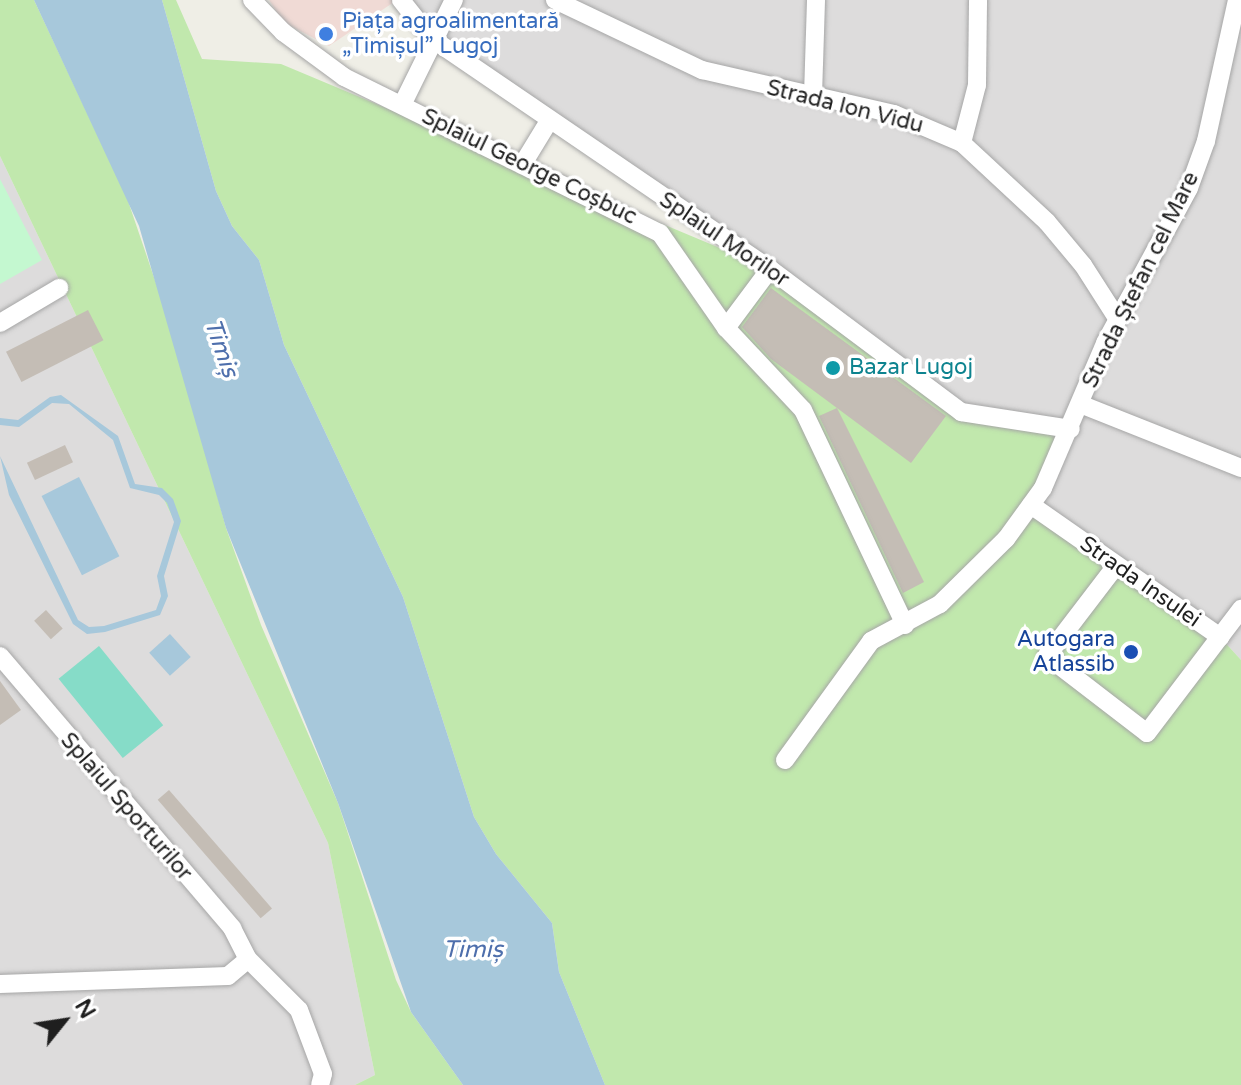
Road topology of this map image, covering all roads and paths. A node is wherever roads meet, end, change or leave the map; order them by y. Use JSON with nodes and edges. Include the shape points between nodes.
{"nodes":[{"id":1,"x":252,"y":0,"type":"edge"},
{"id":2,"x":401,"y":0,"type":"edge"},
{"id":3,"x":454,"y":0,"type":"edge"},
{"id":4,"x":555,"y":0,"type":"edge"},
{"id":5,"x":816,"y":0,"type":"edge"},
{"id":6,"x":978,"y":0,"type":"edge"},
{"id":7,"x":1237,"y":0,"type":"edge"},
{"id":8,"x":431,"y":38,"type":"junction"},
{"id":9,"x":813,"y":96,"type":"junction"},
{"id":10,"x":402,"y":105,"type":"junction"},
{"id":11,"x":549,"y":121,"type":"junction"},
{"id":12,"x":962,"y":143,"type":"junction"},
{"id":13,"x":524,"y":162,"type":"junction"},
{"id":14,"x":678,"y":208,"type":"junction"},
{"id":15,"x":660,"y":233,"type":"junction"},
{"id":16,"x":770,"y":269,"type":"junction"},
{"id":17,"x":59,"y":288,"type":"dead end"},
{"id":18,"x":1117,"y":318,"type":"junction"},
{"id":19,"x":0,"y":323,"type":"edge"},
{"id":20,"x":726,"y":328,"type":"junction"},
{"id":21,"x":1080,"y":404,"type":"junction"},
{"id":22,"x":1071,"y":429,"type":"junction"},
{"id":23,"x":1241,"y":468,"type":"edge"},
{"id":24,"x":1031,"y":505,"type":"junction"},
{"id":25,"x":1115,"y":567,"type":"junction"},
{"id":26,"x":1241,"y":609,"type":"edge"},
{"id":27,"x":905,"y":625,"type":"junction"},
{"id":28,"x":1220,"y":637,"type":"junction"},
{"id":29,"x":0,"y":656,"type":"edge"},
{"id":30,"x":785,"y":760,"type":"dead end"},
{"id":31,"x":248,"y":959,"type":"junction"},
{"id":32,"x":0,"y":984,"type":"edge"},
{"id":33,"x":320,"y":1085,"type":"edge"}],
"edges":[{"from":1,"to":10,"type":"street","name":"Splaiul George Coșbuc","via":[[311,55]]},
{"from":2,"to":8,"type":"street","name":"Splaiul Morilor"},
{"from":3,"to":8,"type":"street"},
{"from":4,"to":9,"type":"street","name":"Strada Ion Vidu","via":[[702,70]]},
{"from":5,"to":9,"type":"street"},
{"from":6,"to":12,"type":"street","via":[[977,85]]},
{"from":7,"to":18,"type":"street","name":"Strada Ștefan cel Mare","via":[[1206,141],[1189,188]]},
{"from":8,"to":10,"type":"street"},
{"from":8,"to":11,"type":"street","name":"Splaiul Morilor"},
{"from":9,"to":12,"type":"street","name":"Strada Ion Vidu","via":[[894,114]]},
{"from":10,"to":13,"type":"street","name":"Splaiul George Coșbuc"},
{"from":11,"to":13,"type":"street"},
{"from":11,"to":14,"type":"street","name":"Splaiul Morilor"},
{"from":12,"to":18,"type":"street","name":"Strada Ion Vidu","via":[[1054,230]]},
{"from":13,"to":15,"type":"street","name":"Splaiul George Coșbuc"},
{"from":14,"to":15,"type":"street"},
{"from":14,"to":16,"type":"street","name":"Splaiul Morilor"},
{"from":15,"to":20,"type":"street","name":"Splaiul George Coșbuc"},
{"from":16,"to":20,"type":"street"},
{"from":16,"to":22,"type":"street","name":"Splaiul Morilor","via":[[961,412]]},
{"from":17,"to":19,"type":"street"},
{"from":18,"to":21,"type":"street","name":"Strada Ștefan cel Mare"},
{"from":20,"to":27,"type":"street","name":"Splaiul George Coșbuc","via":[[803,410]]},
{"from":21,"to":22,"type":"street","name":"Strada Ștefan cel Mare"},
{"from":21,"to":23,"type":"street"},
{"from":22,"to":24,"type":"street","name":"Strada Ștefan cel Mare"},
{"from":24,"to":25,"type":"street","name":"Strada Insulei"},
{"from":24,"to":27,"type":"street","name":"Strada Ștefan cel Mare","via":[[969,577]]},
{"from":25,"to":28,"type":"street","name":"Strada Insulei"},
{"from":25,"to":28,"type":"street","via":[[1047,656],[1147,733]]},
{"from":26,"to":28,"type":"street","name":"Strada Insulei"},
{"from":27,"to":30,"type":"street","name":"Strada Ștefan cel Mare","via":[[871,641]]},
{"from":29,"to":31,"type":"street","name":"Splaiul Sporturilor","via":[[232,928]]},
{"from":31,"to":32,"type":"street","via":[[228,976]]},
{"from":31,"to":33,"type":"street","name":"Splaiul Sporturilor","via":[[299,1010],[323,1074]]}]}
